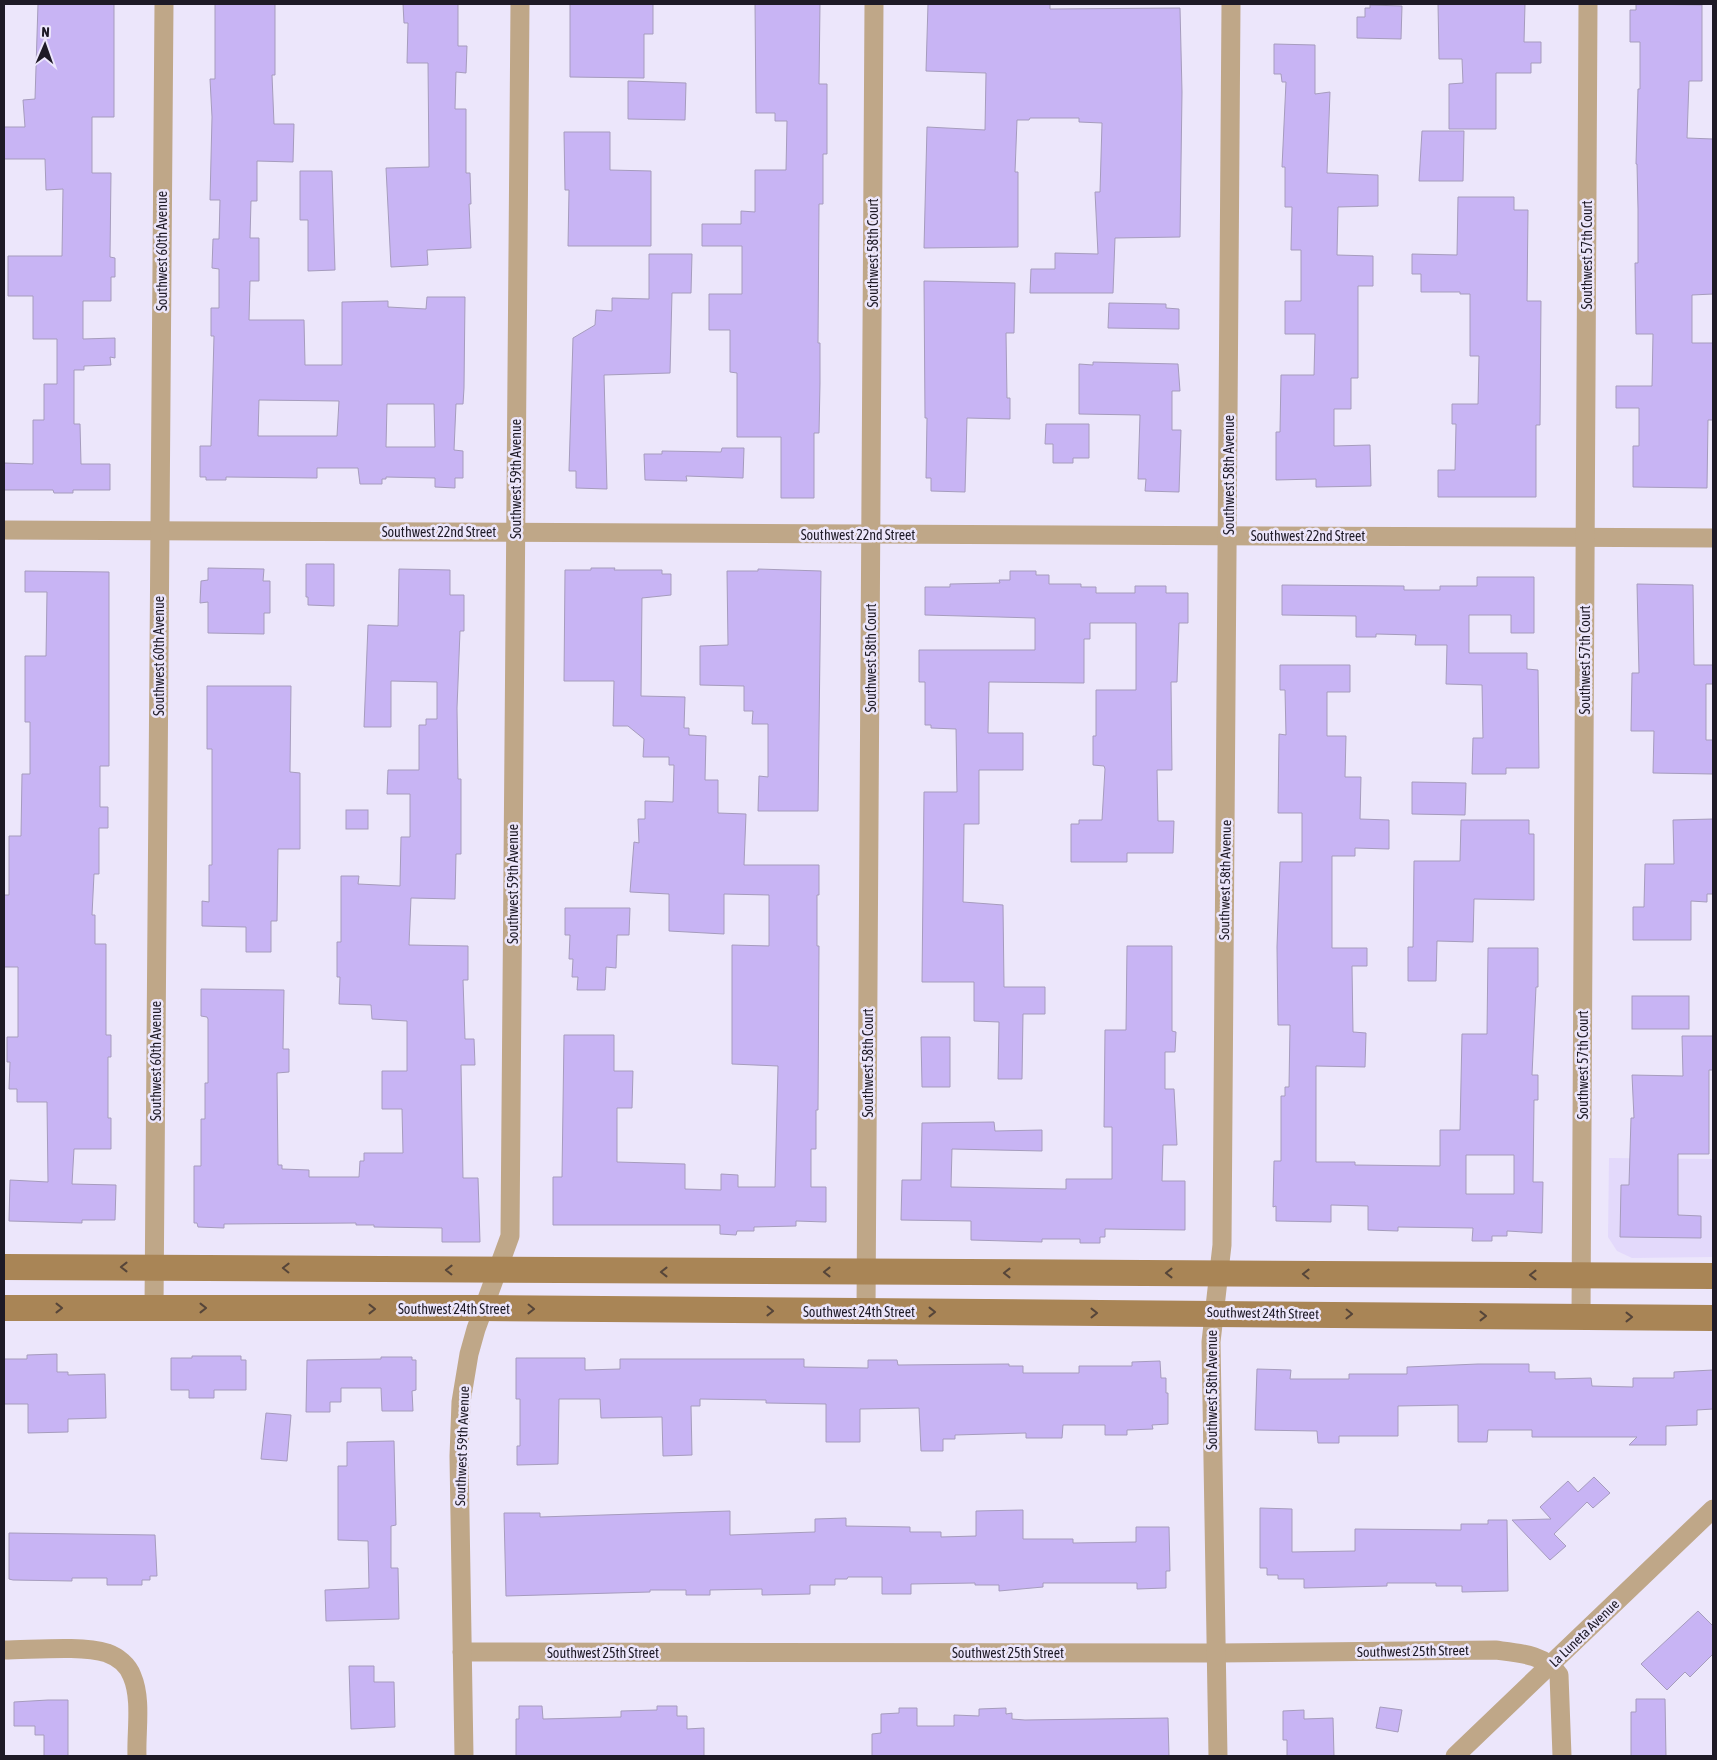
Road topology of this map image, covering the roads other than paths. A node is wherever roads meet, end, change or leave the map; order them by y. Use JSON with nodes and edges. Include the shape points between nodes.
{"nodes":[{"id":1,"x":164,"y":4,"type":"edge"},
{"id":2,"x":520,"y":4,"type":"edge"},
{"id":3,"x":874,"y":4,"type":"edge"},
{"id":4,"x":1231,"y":4,"type":"edge"},
{"id":5,"x":1588,"y":4,"type":"edge"},
{"id":6,"x":4,"y":530,"type":"edge"},
{"id":7,"x":160,"y":531,"type":"junction"},
{"id":8,"x":516,"y":532,"type":"junction"},
{"id":9,"x":872,"y":535,"type":"junction"},
{"id":10,"x":1228,"y":536,"type":"junction"},
{"id":11,"x":1586,"y":538,"type":"junction"},
{"id":12,"x":1713,"y":538,"type":"edge"},
{"id":13,"x":4,"y":1267,"type":"edge"},
{"id":14,"x":154,"y":1267,"type":"junction"},
{"id":15,"x":497,"y":1270,"type":"junction"},
{"id":16,"x":866,"y":1272,"type":"junction"},
{"id":17,"x":1218,"y":1273,"type":"junction"},
{"id":18,"x":1582,"y":1276,"type":"junction"},
{"id":19,"x":1713,"y":1276,"type":"edge"},
{"id":20,"x":4,"y":1308,"type":"edge"},
{"id":21,"x":154,"y":1308,"type":"junction"},
{"id":22,"x":482,"y":1308,"type":"junction"},
{"id":23,"x":866,"y":1312,"type":"junction"},
{"id":24,"x":1213,"y":1313,"type":"junction"},
{"id":25,"x":1581,"y":1317,"type":"junction"},
{"id":26,"x":1713,"y":1318,"type":"edge"},
{"id":27,"x":1713,"y":1509,"type":"edge"},
{"id":28,"x":4,"y":1650,"type":"edge"},
{"id":29,"x":462,"y":1652,"type":"junction"},
{"id":30,"x":1216,"y":1653,"type":"junction"},
{"id":31,"x":1552,"y":1664,"type":"junction"},
{"id":32,"x":136,"y":1756,"type":"edge"},
{"id":33,"x":464,"y":1756,"type":"edge"},
{"id":34,"x":1218,"y":1756,"type":"edge"},
{"id":35,"x":1455,"y":1756,"type":"edge"},
{"id":36,"x":1562,"y":1756,"type":"edge"}],
"edges":[{"from":1,"to":7,"type":"street","name":"Southwest 60th Avenue"},
{"from":2,"to":8,"type":"street","name":"Southwest 59th Avenue"},
{"from":3,"to":9,"type":"street","name":"Southwest 58th Court"},
{"from":4,"to":10,"type":"street","name":"Southwest 58th Avenue"},
{"from":5,"to":11,"type":"street","name":"Southwest 57th Court"},
{"from":6,"to":7,"type":"street","name":"Southwest 22nd Street"},
{"from":7,"to":8,"type":"street","name":"Southwest 22nd Street"},
{"from":7,"to":14,"type":"street","name":"Southwest 60th Avenue"},
{"from":8,"to":9,"type":"street","name":"Southwest 22nd Street"},
{"from":8,"to":15,"type":"street","name":"Southwest 59th Avenue","via":[[510,1236]]},
{"from":9,"to":10,"type":"street","name":"Southwest 22nd Street"},
{"from":9,"to":16,"type":"street","name":"Southwest 58th Court"},
{"from":10,"to":11,"type":"street","name":"Southwest 22nd Street"},
{"from":10,"to":17,"type":"street","name":"Southwest 58th Avenue","via":[[1222,1245]]},
{"from":11,"to":12,"type":"street","name":"Southwest 22nd Street"},
{"from":11,"to":18,"type":"street","name":"Southwest 57th Court"},
{"from":14,"to":13,"type":"main road","one_way":true},
{"from":15,"to":14,"type":"main road","one_way":true},
{"from":14,"to":21,"type":"street","name":"Southwest 60th Avenue"},
{"from":16,"to":15,"type":"main road","one_way":true},
{"from":15,"to":22,"type":"street","name":"Southwest 59th Avenue"},
{"from":17,"to":16,"type":"main road","one_way":true},
{"from":16,"to":23,"type":"street","name":"Southwest 58th Court"},
{"from":18,"to":17,"type":"main road","one_way":true},
{"from":17,"to":24,"type":"street","name":"Southwest 58th Avenue"},
{"from":18,"to":19,"type":"main road"},
{"from":18,"to":25,"type":"street","name":"Southwest 57th Court"},
{"from":20,"to":21,"type":"main road","name":"Southwest 24th Street","one_way":true},
{"from":21,"to":22,"type":"main road","name":"Southwest 24th Street","one_way":true},
{"from":22,"to":23,"type":"main road","name":"Southwest 24th Street","one_way":true},
{"from":22,"to":29,"type":"street","name":"Southwest 59th Avenue","via":[[469,1354],[461,1402]]},
{"from":23,"to":24,"type":"main road","name":"Southwest 24th Street","one_way":true},
{"from":24,"to":25,"type":"main road","name":"Southwest 24th Street","one_way":true},
{"from":24,"to":30,"type":"street","name":"Southwest 58th Avenue"},
{"from":25,"to":26,"type":"main road","name":"Southwest 24th Street","one_way":true},
{"from":27,"to":31,"type":"street","name":"La Luneta Avenue"},
{"from":28,"to":32,"type":"street","via":[[93,1651],[108,1653],[122,1662],[132,1676],[136,1695]]},
{"from":29,"to":30,"type":"street","name":"Southwest 25th Street"},
{"from":29,"to":33,"type":"street","name":"Southwest 59th Avenue"},
{"from":30,"to":31,"type":"street","name":"Southwest 25th Street","via":[[1495,1650],[1539,1658]]},
{"from":30,"to":34,"type":"street","name":"Southwest 58th Avenue"},
{"from":31,"to":35,"type":"street","name":"La Luneta Avenue"},
{"from":31,"to":36,"type":"street","via":[[1560,1681]]}]}
